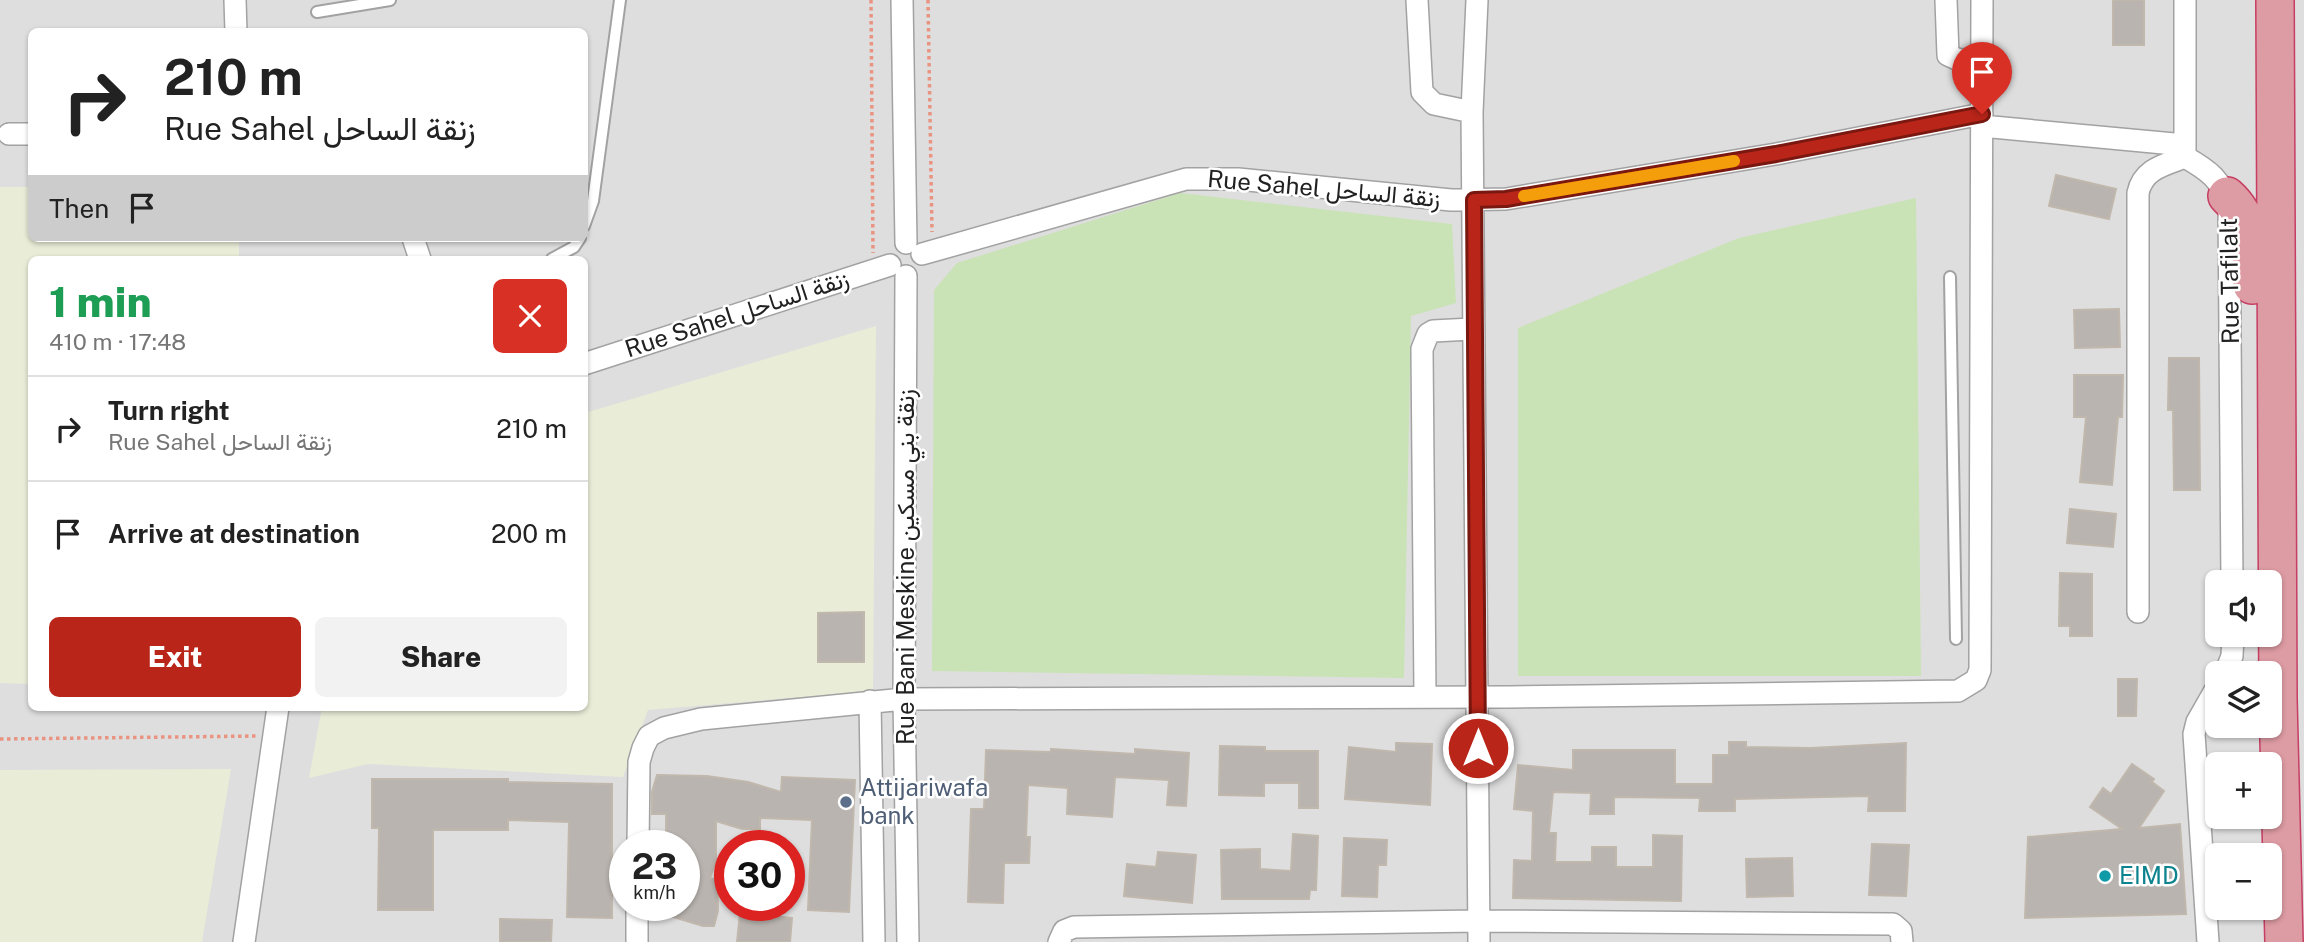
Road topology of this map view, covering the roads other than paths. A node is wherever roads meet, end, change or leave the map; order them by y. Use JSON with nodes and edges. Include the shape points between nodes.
{"nodes":[{"id":1,"x":235,"y":0,"type":"edge"},
{"id":2,"x":390,"y":0,"type":"edge"},
{"id":3,"x":620,"y":0,"type":"edge"},
{"id":4,"x":902,"y":0,"type":"edge"},
{"id":5,"x":1417,"y":0,"type":"edge"},
{"id":6,"x":1477,"y":0,"type":"edge"},
{"id":7,"x":1946,"y":0,"type":"edge"},
{"id":8,"x":1982,"y":0,"type":"edge"},
{"id":9,"x":2185,"y":0,"type":"edge"},
{"id":10,"x":2276,"y":0,"type":"edge"},
{"id":11,"x":317,"y":12,"type":"dead end"},
{"id":12,"x":236,"y":28,"type":"edge"},
{"id":13,"x":1982,"y":59,"type":"junction"},
{"id":14,"x":1472,"y":112,"type":"junction"},
{"id":15,"x":1982,"y":120,"type":"junction"},
{"id":16,"x":9,"y":134,"type":"dead end"},
{"id":17,"x":28,"y":134,"type":"edge"},
{"id":18,"x":2185,"y":151,"type":"junction"},
{"id":19,"x":2227,"y":196,"type":"junction"},
{"id":20,"x":1474,"y":200,"type":"junction"},
{"id":21,"x":588,"y":215,"type":"edge"},
{"id":22,"x":577,"y":242,"type":"edge"},
{"id":23,"x":922,"y":249,"type":"junction"},
{"id":24,"x":558,"y":256,"type":"edge"},
{"id":25,"x":890,"y":270,"type":"junction"},
{"id":26,"x":1950,"y":277,"type":"dead end"},
{"id":27,"x":1472,"y":329,"type":"junction"},
{"id":28,"x":588,"y":363,"type":"edge"},
{"id":29,"x":1981,"y":426,"type":"junction"},
{"id":30,"x":1954,"y":427,"type":"junction"},
{"id":31,"x":2277,"y":449,"type":"junction"},
{"id":32,"x":2232,"y":570,"type":"edge"},
{"id":33,"x":2138,"y":612,"type":"dead end"},
{"id":34,"x":1956,"y":639,"type":"dead end"},
{"id":35,"x":1425,"y":695,"type":"junction"},
{"id":36,"x":1478,"y":697,"type":"junction"},
{"id":37,"x":904,"y":699,"type":"junction"},
{"id":38,"x":870,"y":701,"type":"junction"},
{"id":39,"x":2205,"y":708,"type":"edge"},
{"id":40,"x":277,"y":711,"type":"edge"},
{"id":41,"x":638,"y":830,"type":"edge"},
{"id":42,"x":637,"y":921,"type":"edge"},
{"id":43,"x":1478,"y":932,"type":"edge"},
{"id":44,"x":1680,"y":932,"type":"edge"},
{"id":45,"x":1830,"y":932,"type":"edge"},
{"id":46,"x":1274,"y":933,"type":"edge"},
{"id":47,"x":1113,"y":934,"type":"edge"},
{"id":48,"x":244,"y":942,"type":"edge"},
{"id":49,"x":636,"y":942,"type":"edge"},
{"id":50,"x":874,"y":942,"type":"edge"},
{"id":51,"x":908,"y":942,"type":"edge"},
{"id":52,"x":1059,"y":942,"type":"edge"},
{"id":53,"x":1902,"y":942,"type":"edge"},
{"id":54,"x":2208,"y":942,"type":"edge"},
{"id":55,"x":2284,"y":942,"type":"edge"}],
"edges":[{"from":1,"to":12,"type":"street"},
{"from":2,"to":11,"type":"lane"},
{"from":3,"to":21,"type":"lane"},
{"from":4,"to":23,"type":"street"},
{"from":5,"to":14,"type":"street","via":[[1422,92],[1434,104]]},
{"from":6,"to":14,"type":"street"},
{"from":7,"to":13,"type":"street","via":[[1948,55],[1959,60]]},
{"from":8,"to":13,"type":"street"},
{"from":9,"to":18,"type":"street"},
{"from":10,"to":31,"type":"highway"},
{"from":13,"to":15,"type":"street"},
{"from":14,"to":20,"type":"street"},
{"from":15,"to":18,"type":"street","name":"Rue Sahel زنقة الساحل"},
{"from":15,"to":20,"type":"street","name":"Rue Sahel زنقة الساحل","via":[[1506,199]]},
{"from":15,"to":29,"type":"street"},
{"from":16,"to":17,"type":"street"},
{"from":18,"to":19,"type":"street","name":"Rue Tafilalt","via":[[2209,171]]},
{"from":18,"to":33,"type":"street","via":[[2148,172],[2138,193]]},
{"from":19,"to":31,"type":"highway","via":[[2244,214],[2251,238],[2256,408],[2262,428]]},
{"from":19,"to":32,"type":"street","name":"Rue Tafilalt"},
{"from":20,"to":23,"type":"street","name":"Rue Sahel زنقة الساحل","via":[[1238,178],[1186,179]]},
{"from":20,"to":27,"type":"street"},
{"from":22,"to":24,"type":"lane"},
{"from":23,"to":25,"type":"street","via":[[920,269]]},
{"from":23,"to":25,"type":"street","via":[[894,248]]},
{"from":25,"to":28,"type":"street","name":"Rue Sahel زنقة الساحل"},
{"from":25,"to":37,"type":"street","name":"Rue Bani Meskine زنقة بني مسكين"},
{"from":26,"to":30,"type":"lane"},
{"from":27,"to":35,"type":"street","via":[[1433,331],[1422,349]]},
{"from":27,"to":36,"type":"street"},
{"from":29,"to":30,"type":"lane"},
{"from":29,"to":36,"type":"street","via":[[1980,670],[1967,687],[1958,691]]},
{"from":30,"to":34,"type":"lane"},
{"from":31,"to":55,"type":"highway"},
{"from":35,"to":36,"type":"street"},
{"from":35,"to":37,"type":"street"},
{"from":36,"to":43,"type":"street"},
{"from":37,"to":38,"type":"street"},
{"from":37,"to":51,"type":"street","name":"Rue Bani Meskine زنقة بني مسكين"},
{"from":38,"to":41,"type":"street","via":[[701,719],[663,728],[649,736],[639,762]]},
{"from":38,"to":50,"type":"street"},
{"from":39,"to":54,"type":"street","via":[[2194,734]]},
{"from":40,"to":48,"type":"street"},
{"from":42,"to":49,"type":"street"},
{"from":43,"to":44,"type":"street"},
{"from":43,"to":46,"type":"street"},
{"from":44,"to":45,"type":"street"},
{"from":45,"to":53,"type":"street","via":[[1893,924],[1901,931]]},
{"from":46,"to":47,"type":"street"},
{"from":47,"to":52,"type":"street","via":[[1070,928]]}]}
